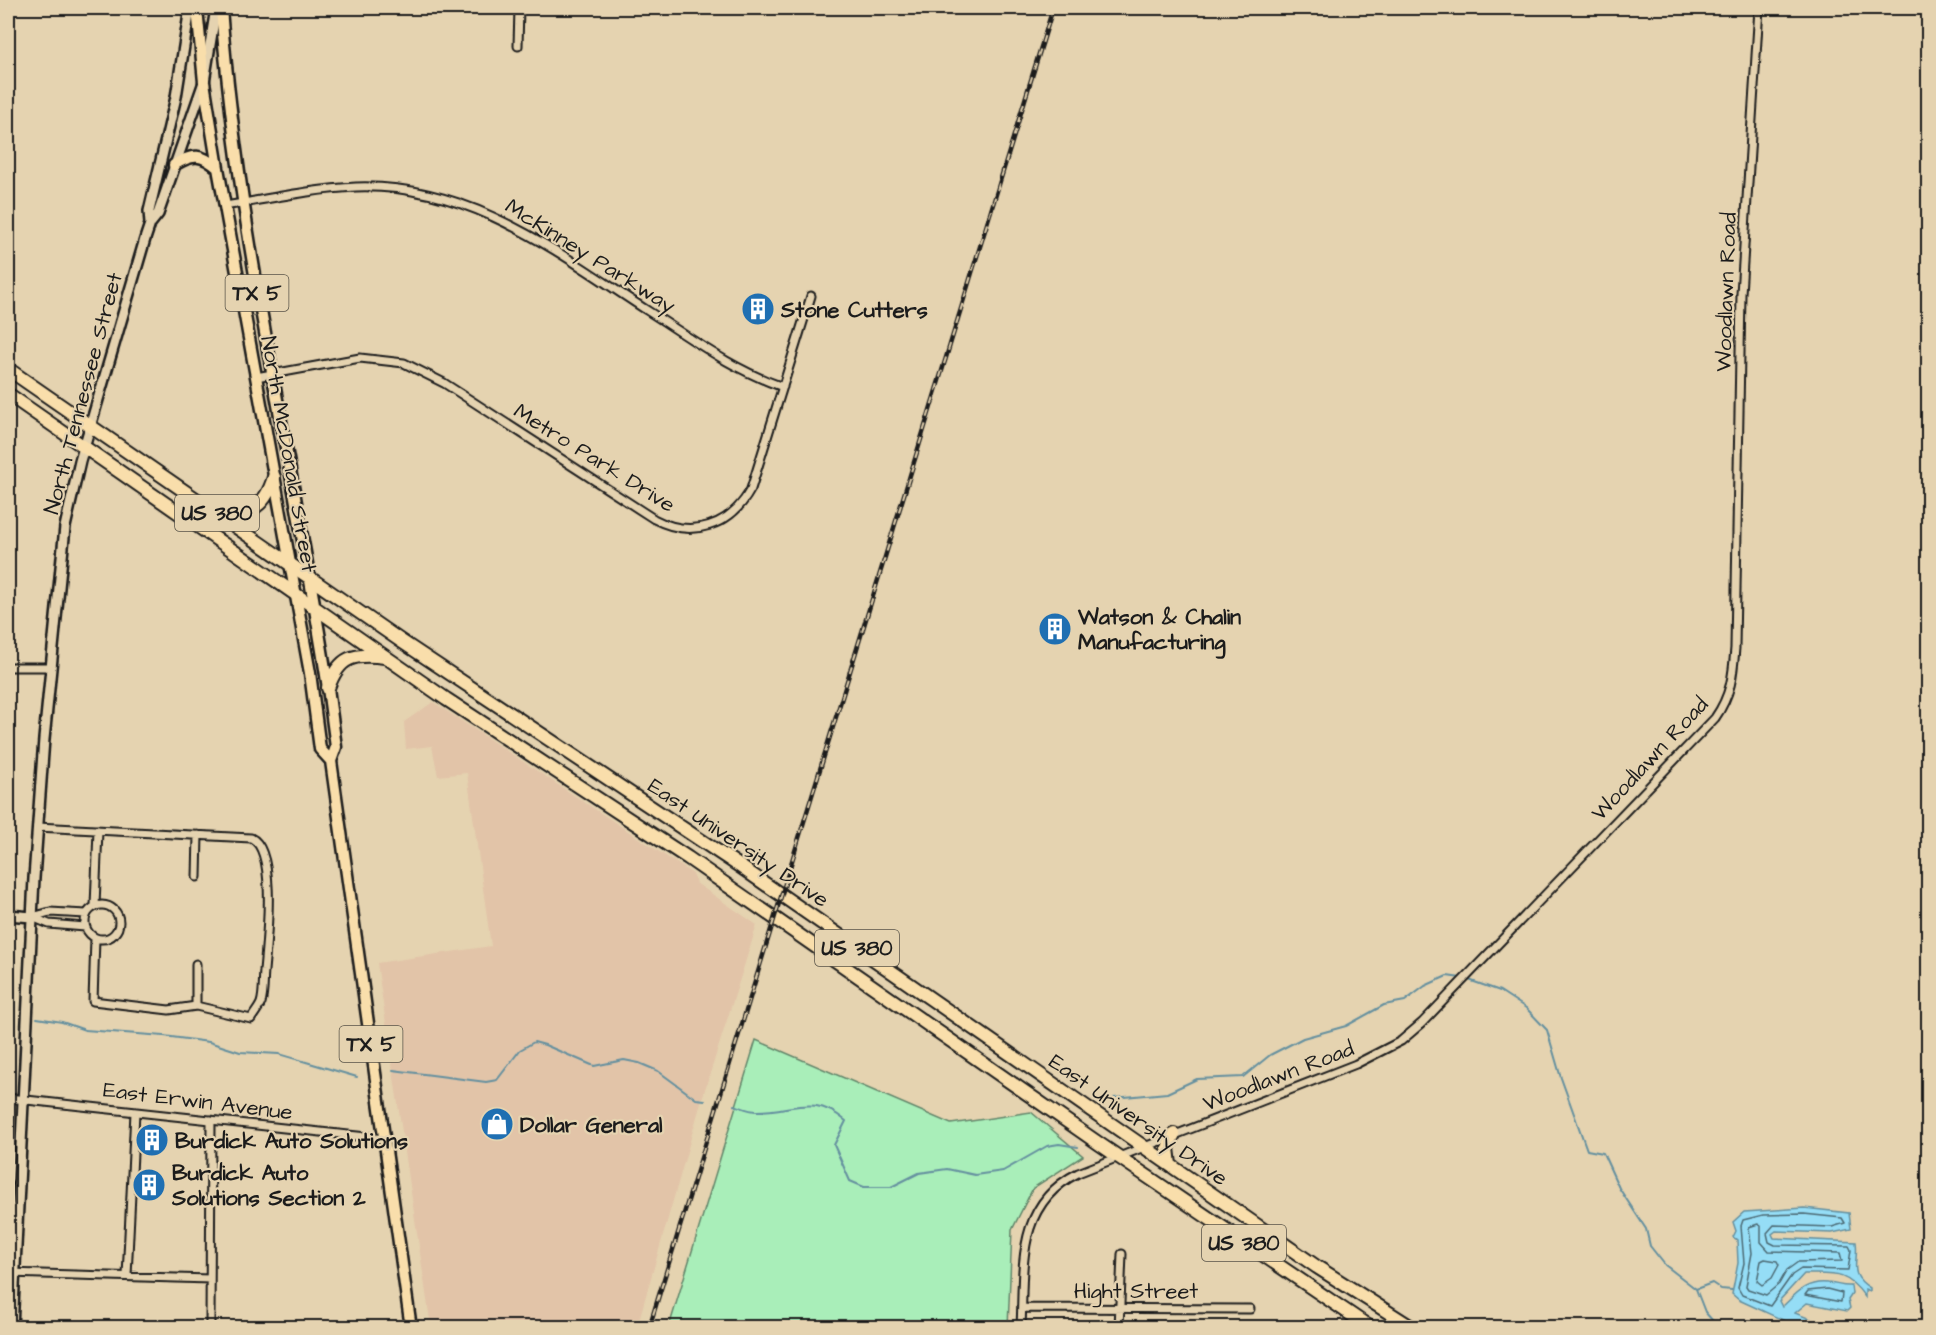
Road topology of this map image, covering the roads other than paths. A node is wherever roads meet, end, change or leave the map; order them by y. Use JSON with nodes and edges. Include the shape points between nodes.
{"nodes":[{"id":1,"x":190,"y":8,"type":"edge"},
{"id":2,"x":197,"y":8,"type":"edge"},
{"id":3,"x":216,"y":8,"type":"edge"},
{"id":4,"x":221,"y":8,"type":"edge"},
{"id":5,"x":519,"y":8,"type":"edge"},
{"id":6,"x":1759,"y":8,"type":"edge"},
{"id":7,"x":518,"y":46,"type":"dead end"},
{"id":8,"x":204,"y":82,"type":"junction"},
{"id":9,"x":174,"y":165,"type":"junction"},
{"id":10,"x":218,"y":168,"type":"junction"},
{"id":11,"x":243,"y":203,"type":"junction"},
{"id":12,"x":225,"y":206,"type":"junction"},
{"id":13,"x":150,"y":224,"type":"junction"},
{"id":14,"x":811,"y":296,"type":"dead end"},
{"id":15,"x":8,"y":369,"type":"edge"},
{"id":16,"x":271,"y":373,"type":"junction"},
{"id":17,"x":256,"y":376,"type":"junction"},
{"id":18,"x":783,"y":387,"type":"junction"},
{"id":19,"x":8,"y":394,"type":"edge"},
{"id":20,"x":90,"y":425,"type":"junction"},
{"id":21,"x":84,"y":446,"type":"junction"},
{"id":22,"x":274,"y":477,"type":"junction"},
{"id":23,"x":193,"y":496,"type":"junction"},
{"id":24,"x":290,"y":563,"type":"junction"},
{"id":25,"x":308,"y":576,"type":"junction"},
{"id":26,"x":295,"y":594,"type":"junction"},
{"id":27,"x":314,"y":606,"type":"junction"},
{"id":28,"x":387,"y":657,"type":"junction"},
{"id":29,"x":8,"y":667,"type":"edge"},
{"id":30,"x":50,"y":667,"type":"junction"},
{"id":31,"x":328,"y":688,"type":"junction"},
{"id":32,"x":513,"y":717,"type":"junction"},
{"id":33,"x":500,"y":736,"type":"junction"},
{"id":34,"x":331,"y":761,"type":"junction"},
{"id":35,"x":37,"y":827,"type":"junction"},
{"id":36,"x":98,"y":830,"type":"junction"},
{"id":37,"x":198,"y":835,"type":"junction"},
{"id":38,"x":197,"y":878,"type":"dead end"},
{"id":39,"x":95,"y":906,"type":"junction"},
{"id":40,"x":86,"y":914,"type":"junction"},
{"id":41,"x":8,"y":915,"type":"edge"},
{"id":42,"x":32,"y":916,"type":"junction"},
{"id":43,"x":85,"y":927,"type":"junction"},
{"id":44,"x":95,"y":938,"type":"junction"},
{"id":45,"x":196,"y":964,"type":"dead end"},
{"id":46,"x":196,"y":1006,"type":"junction"},
{"id":47,"x":975,"y":1031,"type":"junction"},
{"id":48,"x":963,"y":1049,"type":"junction"},
{"id":49,"x":8,"y":1098,"type":"edge"},
{"id":50,"x":23,"y":1099,"type":"junction"},
{"id":51,"x":135,"y":1112,"type":"junction"},
{"id":52,"x":212,"y":1120,"type":"junction"},
{"id":53,"x":1174,"y":1134,"type":"junction"},
{"id":54,"x":385,"y":1139,"type":"junction"},
{"id":55,"x":1143,"y":1147,"type":"junction"},
{"id":56,"x":1119,"y":1157,"type":"junction"},
{"id":57,"x":1170,"y":1165,"type":"junction"},
{"id":58,"x":1278,"y":1240,"type":"junction"},
{"id":59,"x":1122,"y":1254,"type":"dead end"},
{"id":60,"x":1265,"y":1257,"type":"junction"},
{"id":61,"x":11,"y":1273,"type":"edge"},
{"id":62,"x":128,"y":1276,"type":"junction"},
{"id":63,"x":210,"y":1279,"type":"junction"},
{"id":64,"x":1022,"y":1308,"type":"junction"},
{"id":65,"x":1120,"y":1308,"type":"junction"},
{"id":66,"x":1250,"y":1309,"type":"dead end"},
{"id":67,"x":12,"y":1328,"type":"edge"},
{"id":68,"x":210,"y":1328,"type":"edge"},
{"id":69,"x":411,"y":1328,"type":"edge"},
{"id":70,"x":1021,"y":1328,"type":"edge"},
{"id":71,"x":1119,"y":1328,"type":"edge"},
{"id":72,"x":1371,"y":1328,"type":"edge"},
{"id":73,"x":1413,"y":1328,"type":"edge"}],
"edges":[{"from":1,"to":13,"type":"street","via":[[176,97],[149,211]]},
{"from":2,"to":8,"type":"main road","name":"North McDonald Street","number":"TX 5"},
{"from":3,"to":8,"type":"street"},
{"from":4,"to":11,"type":"main road","name":"North McDonald Street","number":"TX 5"},
{"from":5,"to":7,"type":"street"},
{"from":6,"to":53,"type":"street","name":"Woodlawn Road","via":[[1741,294],[1734,648],[1732,683],[1726,702],[1715,718],[1401,1041],[1369,1059]]},
{"from":8,"to":9,"type":"street"},
{"from":8,"to":10,"type":"main road","name":"North McDonald Street","number":"TX 5"},
{"from":9,"to":10,"type":"main road","via":[[197,155]]},
{"from":9,"to":13,"type":"street","via":[[158,214]]},
{"from":10,"to":12,"type":"main road","name":"North McDonald Street","number":"TX 5"},
{"from":11,"to":12,"type":"street","name":"McKinney Parkway"},
{"from":11,"to":16,"type":"main road","name":"North McDonald Street","number":"TX 5"},
{"from":11,"to":18,"type":"street","name":"McKinney Parkway","via":[[323,189],[370,187],[425,192],[468,205],[526,232],[741,370]]},
{"from":12,"to":17,"type":"main road","name":"North McDonald Street","number":"TX 5"},
{"from":13,"to":20,"type":"street","name":"North Tennessee Street"},
{"from":14,"to":18,"type":"street","name":"Metro Park Drive"},
{"from":15,"to":20,"type":"highway","number":"US 380"},
{"from":16,"to":17,"type":"street","name":"Metro Park Drive"},
{"from":16,"to":18,"type":"street","name":"Metro Park Drive","via":[[360,358],[404,363],[444,383],[654,519],[686,529],[720,521],[742,504],[754,480]]},
{"from":16,"to":25,"type":"main road","name":"North McDonald Street","number":"TX 5"},
{"from":17,"to":22,"type":"main road","name":"North McDonald Street","number":"TX 5"},
{"from":19,"to":21,"type":"highway","number":"US 380"},
{"from":20,"to":21,"type":"street","name":"North Tennessee Street"},
{"from":20,"to":23,"type":"highway","number":"US 380"},
{"from":21,"to":26,"type":"highway","number":"US 380"},
{"from":21,"to":30,"type":"street","name":"North Tennessee Street","via":[[66,521]]},
{"from":22,"to":23,"type":"highway","via":[[265,499],[244,511],[228,511]]},
{"from":22,"to":24,"type":"main road","name":"North McDonald Street","number":"TX 5"},
{"from":23,"to":24,"type":"highway","number":"US 380"},
{"from":24,"to":25,"type":"highway","number":"US 380"},
{"from":24,"to":26,"type":"main road","name":"North McDonald Street","number":"TX 5"},
{"from":25,"to":27,"type":"main road","name":"North McDonald Street","number":"TX 5"},
{"from":25,"to":32,"type":"highway","name":"East University Drive","number":"US 380"},
{"from":26,"to":27,"type":"highway","number":"US 380"},
{"from":26,"to":34,"type":"main road","name":"North McDonald Street","number":"TX 5","via":[[320,749]]},
{"from":27,"to":28,"type":"highway","name":"East University Drive","number":"US 380"},
{"from":27,"to":31,"type":"main road","name":"North McDonald Street","number":"TX 5"},
{"from":28,"to":31,"type":"highway","via":[[350,658],[334,673]]},
{"from":28,"to":33,"type":"highway","name":"East University Drive","number":"US 380"},
{"from":29,"to":30,"type":"street"},
{"from":30,"to":35,"type":"street","name":"North Tennessee Street"},
{"from":31,"to":34,"type":"main road","name":"North McDonald Street","number":"TX 5","via":[[336,747]]},
{"from":32,"to":33,"type":"highway"},
{"from":32,"to":47,"type":"highway","name":"East University Drive","number":"US 380","via":[[687,830]]},
{"from":33,"to":48,"type":"highway","name":"East University Drive","number":"US 380","via":[[688,858]]},
{"from":34,"to":54,"type":"main road","name":"North McDonald Street","number":"TX 5"},
{"from":35,"to":36,"type":"street"},
{"from":35,"to":42,"type":"street","name":"North Tennessee Street"},
{"from":36,"to":37,"type":"street"},
{"from":36,"to":39,"type":"street"},
{"from":37,"to":38,"type":"street"},
{"from":37,"to":46,"type":"street","via":[[257,841],[268,883],[261,1003],[251,1019]]},
{"from":39,"to":40,"type":"street"},
{"from":39,"to":44,"type":"street","via":[[111,908],[119,922],[111,937]]},
{"from":40,"to":42,"type":"street","via":[[50,912]]},
{"from":40,"to":43,"type":"street"},
{"from":41,"to":42,"type":"street"},
{"from":42,"to":43,"type":"street","via":[[49,924]]},
{"from":42,"to":50,"type":"street","name":"North Tennessee Street"},
{"from":43,"to":44,"type":"street"},
{"from":44,"to":46,"type":"street","via":[[93,1001],[169,1010]]},
{"from":45,"to":46,"type":"street"},
{"from":47,"to":48,"type":"highway"},
{"from":47,"to":55,"type":"highway","name":"East University Drive","number":"US 380"},
{"from":48,"to":56,"type":"highway","name":"East University Drive","number":"US 380"},
{"from":49,"to":50,"type":"street","name":"East Erwin Avenue"},
{"from":50,"to":51,"type":"street","name":"East Erwin Avenue"},
{"from":50,"to":61,"type":"street","name":"North Tennessee Street"},
{"from":51,"to":52,"type":"street","name":"East Erwin Avenue"},
{"from":51,"to":62,"type":"street"},
{"from":52,"to":54,"type":"street","name":"East Erwin Avenue"},
{"from":52,"to":63,"type":"street"},
{"from":53,"to":55,"type":"street","name":"Woodlawn Road"},
{"from":53,"to":57,"type":"highway","via":[[1168,1148]]},
{"from":54,"to":69,"type":"main road","name":"North McDonald Street","number":"TX 5"},
{"from":55,"to":56,"type":"street","name":"Woodlawn Road"},
{"from":55,"to":57,"type":"highway","name":"East University Drive","number":"US 380"},
{"from":56,"to":60,"type":"highway","name":"East University Drive","number":"US 380"},
{"from":56,"to":64,"type":"street","name":"Woodlawn Road","via":[[1066,1180],[1039,1208],[1026,1240]]},
{"from":57,"to":58,"type":"highway","name":"East University Drive","number":"US 380"},
{"from":58,"to":60,"type":"highway"},
{"from":58,"to":73,"type":"highway","name":"East University Drive","number":"US 380"},
{"from":59,"to":65,"type":"street"},
{"from":60,"to":72,"type":"highway","name":"East University Drive","number":"US 380"},
{"from":61,"to":62,"type":"street"},
{"from":61,"to":67,"type":"street","name":"North Tennessee Street"},
{"from":62,"to":63,"type":"street"},
{"from":63,"to":68,"type":"street"},
{"from":64,"to":65,"type":"street","name":"Hight Street"},
{"from":64,"to":70,"type":"street","name":"Woodlawn Road"},
{"from":65,"to":66,"type":"street","name":"Hight Street"},
{"from":65,"to":71,"type":"street"}]}
